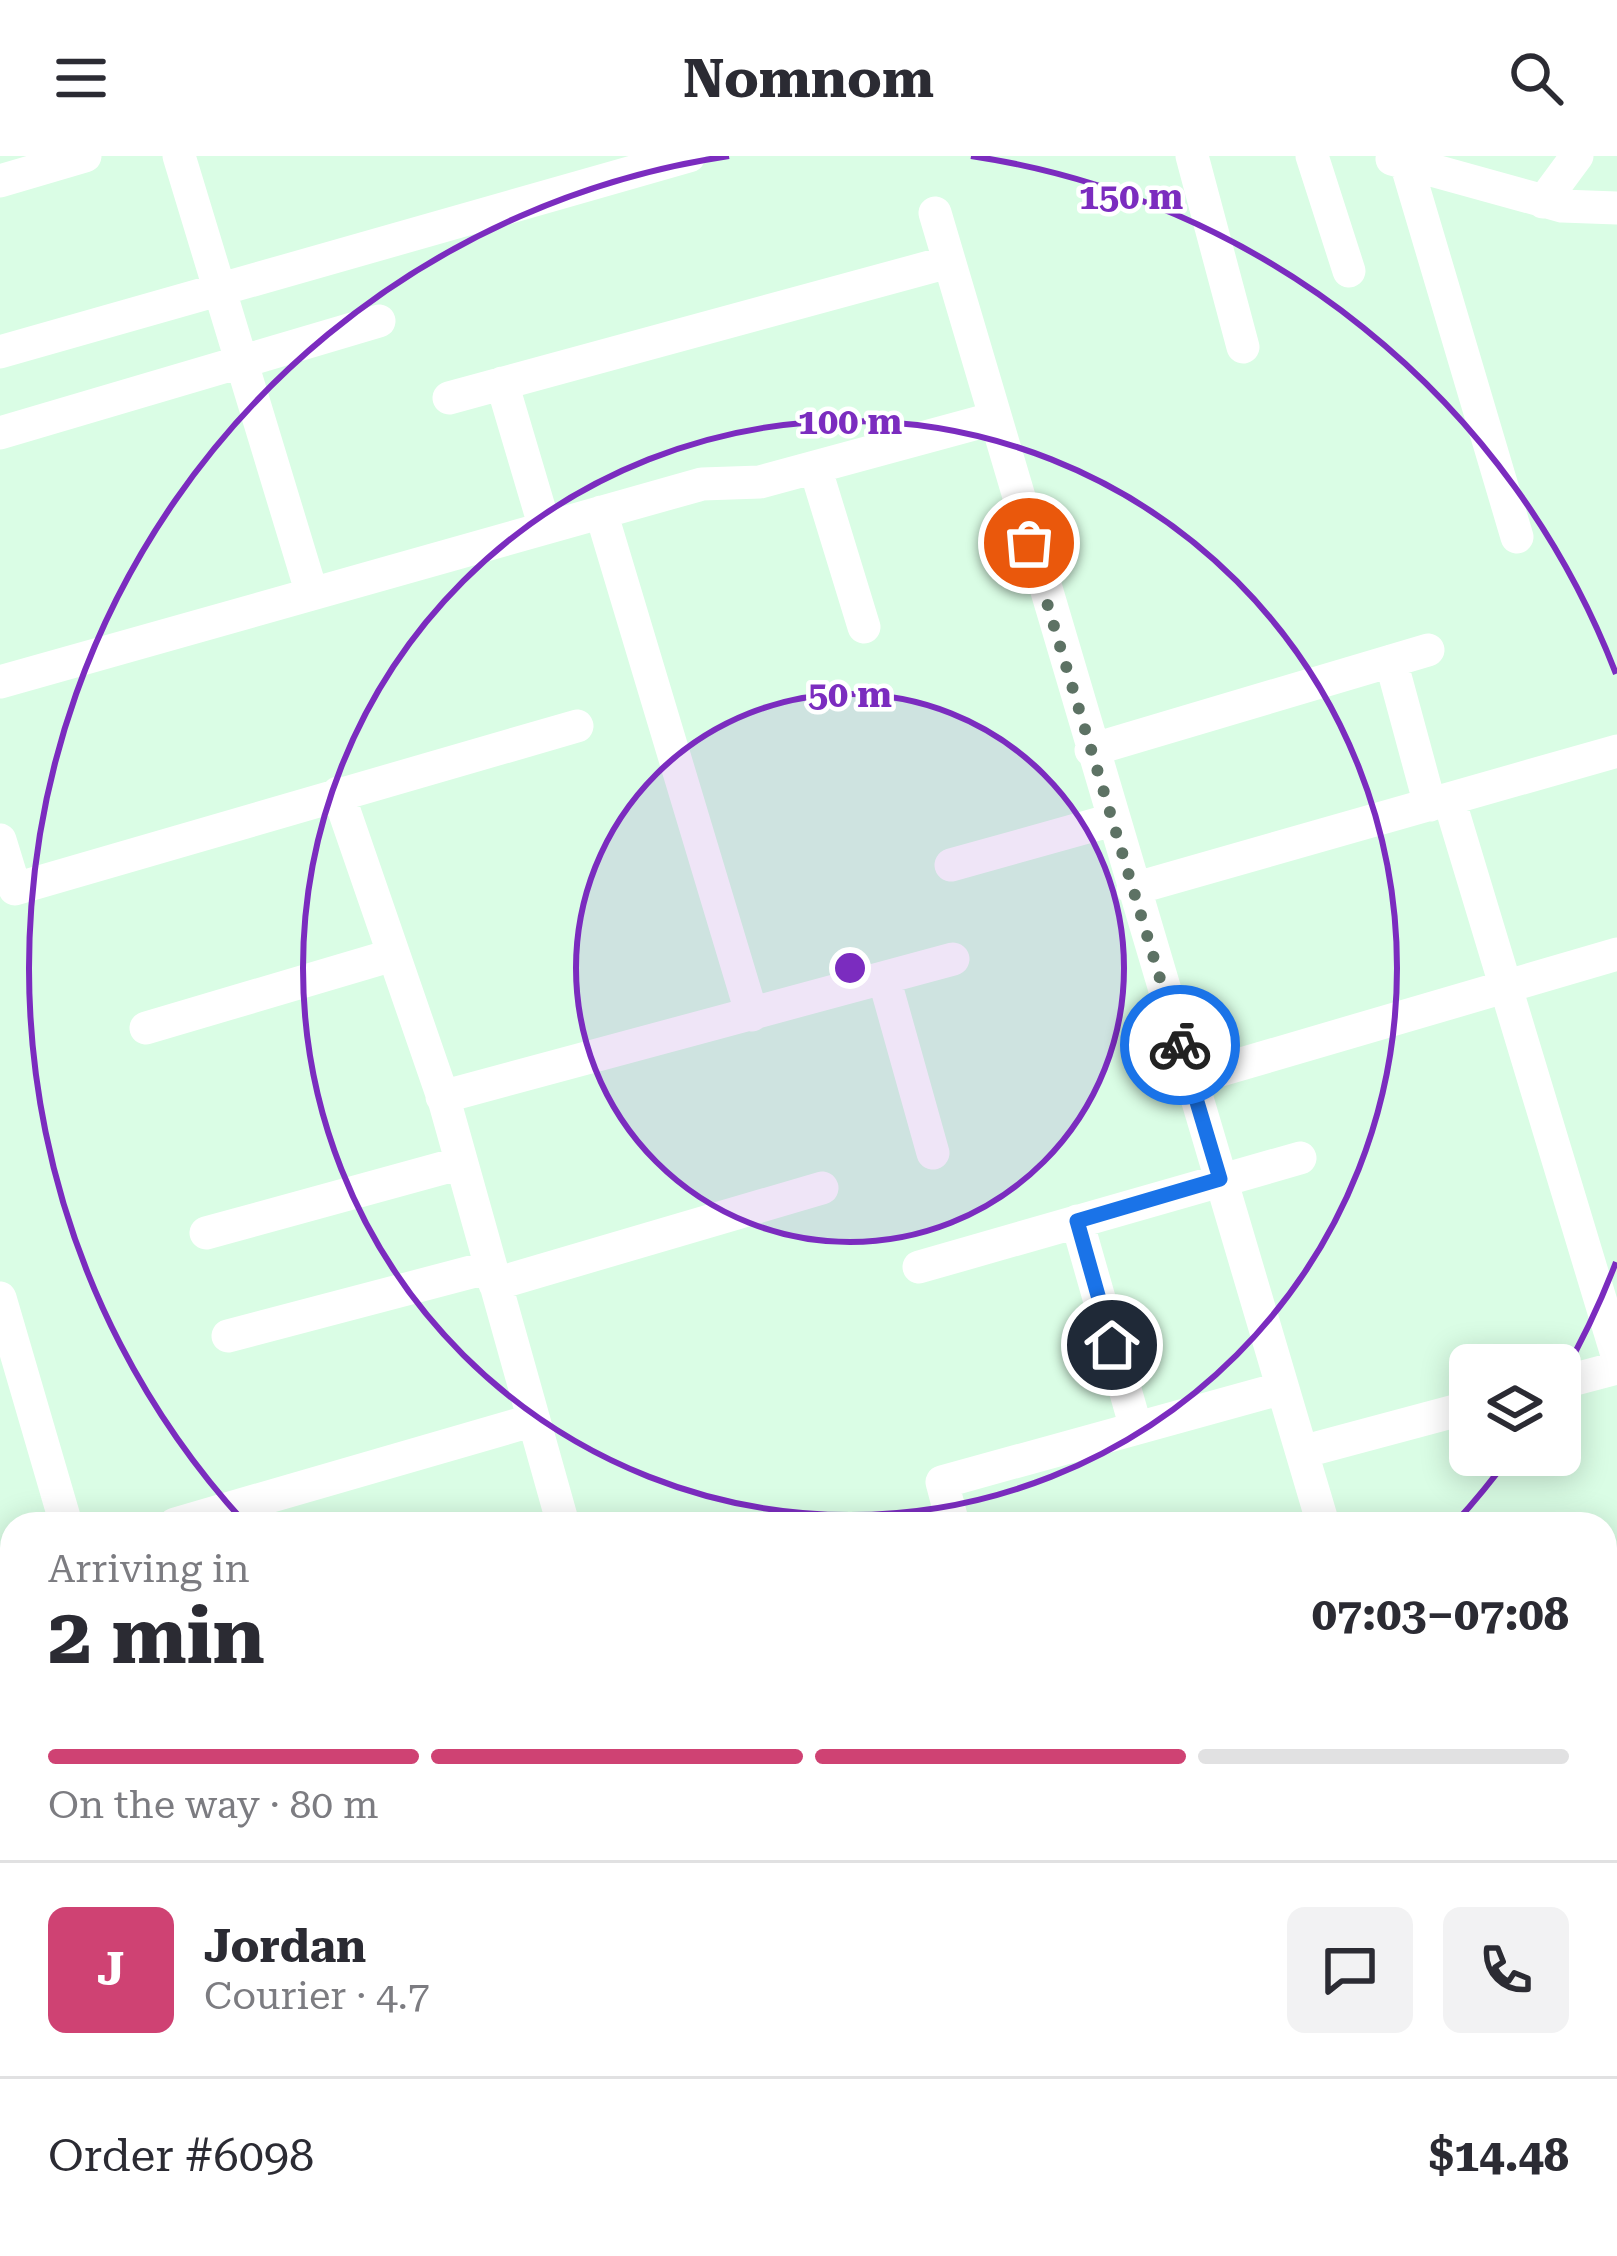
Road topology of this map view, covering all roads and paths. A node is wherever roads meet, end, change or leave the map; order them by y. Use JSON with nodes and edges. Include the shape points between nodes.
{"nodes":[{"id":1,"x":86,"y":156,"type":"edge"},
{"id":2,"x":179,"y":156,"type":"edge"},
{"id":3,"x":689,"y":156,"type":"edge"},
{"id":4,"x":1192,"y":156,"type":"edge"},
{"id":5,"x":1312,"y":156,"type":"edge"},
{"id":6,"x":1577,"y":156,"type":"edge"},
{"id":7,"x":1399,"y":159,"type":"edge"},
{"id":8,"x":0,"y":181,"type":"edge"},
{"id":9,"x":1543,"y":202,"type":"junction"},
{"id":10,"x":1617,"y":208,"type":"edge"},
{"id":11,"x":934,"y":213,"type":"dead end"},
{"id":12,"x":948,"y":262,"type":"junction"},
{"id":13,"x":1349,"y":272,"type":"dead end"},
{"id":14,"x":220,"y":290,"type":"junction"},
{"id":15,"x":379,"y":321,"type":"dead end"},
{"id":16,"x":1243,"y":347,"type":"dead end"},
{"id":17,"x":0,"y":352,"type":"edge"},
{"id":18,"x":242,"y":363,"type":"junction"},
{"id":19,"x":502,"y":383,"type":"junction"},
{"id":20,"x":449,"y":398,"type":"dead end"},
{"id":21,"x":992,"y":418,"type":"junction"},
{"id":22,"x":0,"y":433,"type":"edge"},
{"id":23,"x":815,"y":467,"type":"junction"},
{"id":24,"x":601,"y":512,"type":"junction"},
{"id":25,"x":545,"y":528,"type":"junction"},
{"id":26,"x":1517,"y":537,"type":"dead end"},
{"id":27,"x":312,"y":594,"type":"junction"},
{"id":28,"x":864,"y":627,"type":"dead end"},
{"id":29,"x":1428,"y":650,"type":"dead end"},
{"id":30,"x":1390,"y":661,"type":"junction"},
{"id":31,"x":0,"y":682,"type":"edge"},
{"id":32,"x":577,"y":726,"type":"dead end"},
{"id":33,"x":1091,"y":750,"type":"junction"},
{"id":34,"x":1617,"y":751,"type":"edge"},
{"id":35,"x":338,"y":793,"type":"junction"},
{"id":36,"x":1439,"y":802,"type":"junction"},
{"id":37,"x":1112,"y":820,"type":"junction"},
{"id":38,"x":0,"y":840,"type":"edge"},
{"id":39,"x":951,"y":865,"type":"dead end"},
{"id":40,"x":1132,"y":889,"type":"junction"},
{"id":41,"x":1617,"y":954,"type":"edge"},
{"id":42,"x":393,"y":955,"type":"junction"},
{"id":43,"x":953,"y":959,"type":"dead end"},
{"id":44,"x":884,"y":978,"type":"junction"},
{"id":45,"x":1506,"y":987,"type":"junction"},
{"id":46,"x":752,"y":1015,"type":"junction"},
{"id":47,"x":146,"y":1028,"type":"dead end"},
{"id":48,"x":1190,"y":1079,"type":"junction"},
{"id":49,"x":442,"y":1097,"type":"junction"},
{"id":50,"x":933,"y":1153,"type":"dead end"},
{"id":51,"x":1300,"y":1158,"type":"dead end"},
{"id":52,"x":461,"y":1163,"type":"junction"},
{"id":53,"x":1220,"y":1179,"type":"junction"},
{"id":54,"x":822,"y":1188,"type":"dead end"},
{"id":55,"x":1077,"y":1221,"type":"junction"},
{"id":56,"x":206,"y":1233,"type":"dead end"},
{"id":57,"x":919,"y":1267,"type":"dead end"},
{"id":58,"x":493,"y":1275,"type":"junction"},
{"id":59,"x":0,"y":1298,"type":"edge"},
{"id":60,"x":228,"y":1336,"type":"dead end"},
{"id":61,"x":1617,"y":1355,"type":"edge"},
{"id":62,"x":1617,"y":1368,"type":"edge"},
{"id":63,"x":1581,"y":1377,"type":"edge"},
{"id":64,"x":1282,"y":1388,"type":"junction"},
{"id":65,"x":1449,"y":1413,"type":"edge"},
{"id":66,"x":534,"y":1420,"type":"junction"},
{"id":67,"x":1136,"y":1428,"type":"junction"},
{"id":68,"x":1302,"y":1452,"type":"junction"},
{"id":69,"x":62,"y":1512,"type":"edge"},
{"id":70,"x":216,"y":1512,"type":"edge"},
{"id":71,"x":560,"y":1512,"type":"edge"},
{"id":72,"x":950,"y":1512,"type":"edge"},
{"id":73,"x":1320,"y":1512,"type":"edge"}],
"edges":[{"from":1,"to":8,"type":"street"},
{"from":2,"to":14,"type":"street"},
{"from":3,"to":14,"type":"street"},
{"from":4,"to":16,"type":"street"},
{"from":5,"to":13,"type":"street"},
{"from":6,"to":9,"type":"street"},
{"from":7,"to":9,"type":"street"},
{"from":7,"to":26,"type":"street"},
{"from":9,"to":10,"type":"street"},
{"from":11,"to":12,"type":"street"},
{"from":12,"to":19,"type":"street"},
{"from":12,"to":21,"type":"street"},
{"from":14,"to":17,"type":"street"},
{"from":14,"to":18,"type":"street"},
{"from":15,"to":18,"type":"street"},
{"from":18,"to":22,"type":"street"},
{"from":18,"to":27,"type":"street"},
{"from":19,"to":20,"type":"street"},
{"from":19,"to":25,"type":"street"},
{"from":21,"to":23,"type":"street"},
{"from":21,"to":33,"type":"street"},
{"from":23,"to":24,"type":"street","via":[[760,482],[702,484]]},
{"from":23,"to":28,"type":"street"},
{"from":24,"to":25,"type":"street"},
{"from":24,"to":46,"type":"street"},
{"from":25,"to":27,"type":"street"},
{"from":27,"to":31,"type":"street"},
{"from":29,"to":30,"type":"street"},
{"from":30,"to":33,"type":"street"},
{"from":30,"to":36,"type":"street"},
{"from":32,"to":35,"type":"street"},
{"from":33,"to":37,"type":"street"},
{"from":34,"to":36,"type":"street"},
{"from":35,"to":38,"type":"street","via":[[15,889]]},
{"from":35,"to":42,"type":"street"},
{"from":36,"to":40,"type":"street"},
{"from":36,"to":45,"type":"street"},
{"from":37,"to":39,"type":"street"},
{"from":37,"to":40,"type":"street"},
{"from":40,"to":48,"type":"street"},
{"from":41,"to":45,"type":"street"},
{"from":42,"to":47,"type":"street"},
{"from":42,"to":49,"type":"street"},
{"from":43,"to":44,"type":"street"},
{"from":44,"to":46,"type":"street"},
{"from":44,"to":50,"type":"street"},
{"from":45,"to":48,"type":"street"},
{"from":45,"to":61,"type":"street"},
{"from":46,"to":49,"type":"street"},
{"from":48,"to":53,"type":"street"},
{"from":49,"to":52,"type":"street"},
{"from":51,"to":53,"type":"street"},
{"from":52,"to":56,"type":"street"},
{"from":52,"to":58,"type":"street"},
{"from":53,"to":55,"type":"street"},
{"from":53,"to":64,"type":"street"},
{"from":54,"to":58,"type":"street"},
{"from":55,"to":57,"type":"street"},
{"from":55,"to":67,"type":"street"},
{"from":58,"to":60,"type":"street"},
{"from":58,"to":66,"type":"street"},
{"from":59,"to":69,"type":"street"},
{"from":62,"to":63,"type":"street"},
{"from":64,"to":67,"type":"street"},
{"from":64,"to":68,"type":"street"},
{"from":65,"to":68,"type":"street"},
{"from":66,"to":70,"type":"street"},
{"from":66,"to":71,"type":"street"},
{"from":67,"to":72,"type":"street","via":[[942,1482]]},
{"from":68,"to":73,"type":"street"}]}
